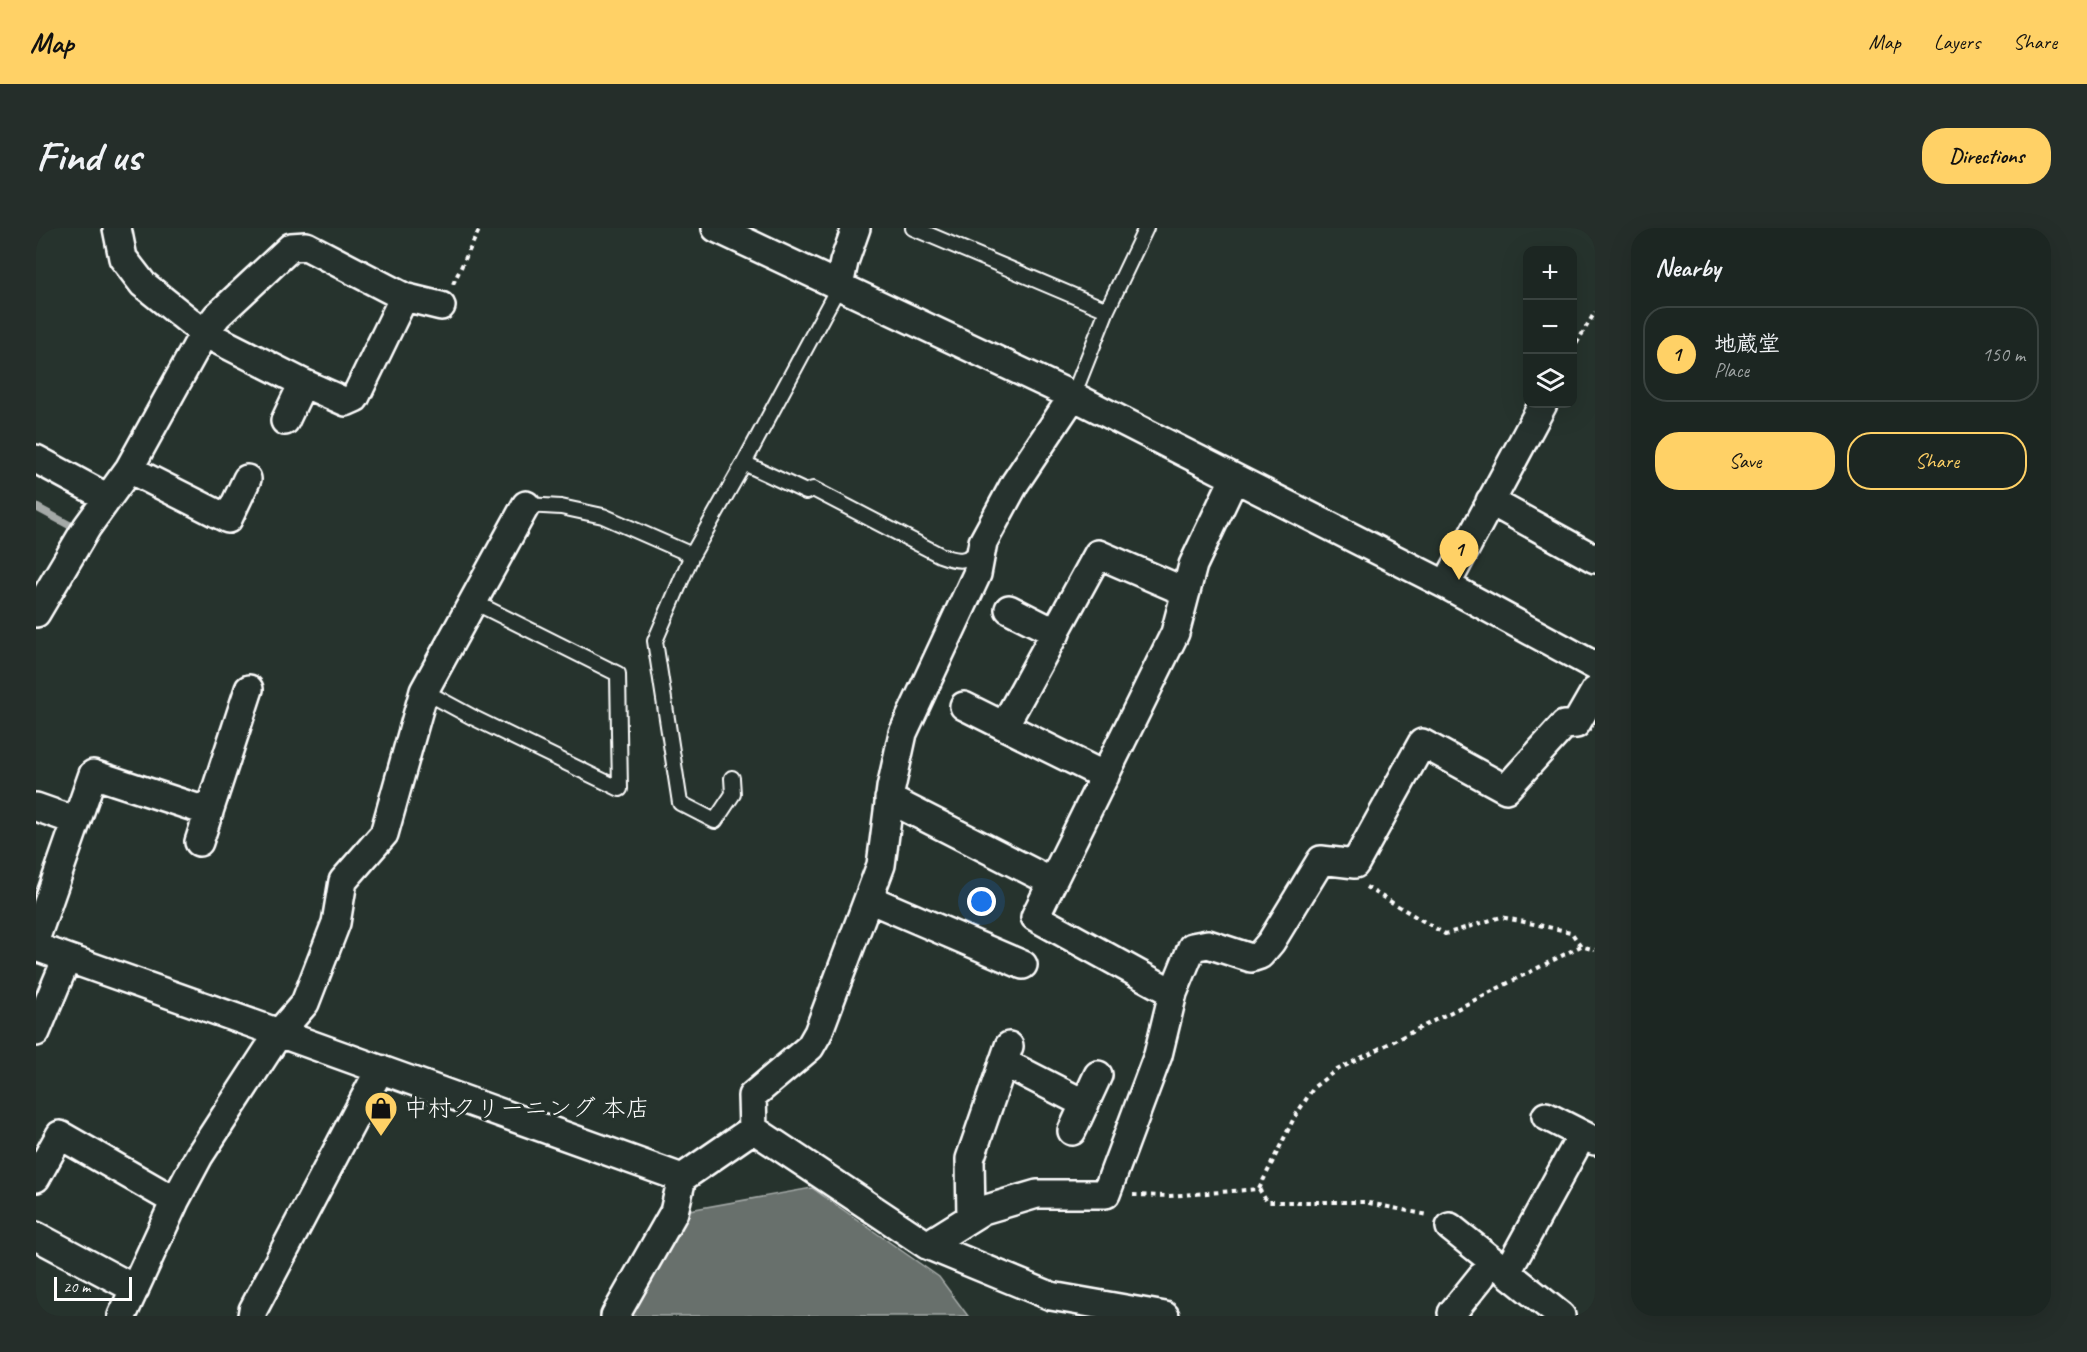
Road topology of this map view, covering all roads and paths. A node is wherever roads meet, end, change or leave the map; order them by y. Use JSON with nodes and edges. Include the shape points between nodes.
{"nodes":[{"id":1,"x":117,"y":228,"type":"edge"},
{"id":2,"x":480,"y":228,"type":"edge"},
{"id":3,"x":717,"y":228,"type":"edge"},
{"id":4,"x":856,"y":228,"type":"edge"},
{"id":5,"x":913,"y":228,"type":"edge"},
{"id":6,"x":1146,"y":228,"type":"edge"},
{"id":7,"x":839,"y":286,"type":"junction"},
{"id":8,"x":404,"y":297,"type":"junction"},
{"id":9,"x":441,"y":306,"type":"joint"},
{"id":10,"x":1107,"y":310,"type":"junction"},
{"id":11,"x":1595,"y":312,"type":"edge"},
{"id":12,"x":204,"y":333,"type":"junction"},
{"id":13,"x":1577,"y":343,"type":"edge"},
{"id":14,"x":303,"y":383,"type":"junction"},
{"id":15,"x":1073,"y":396,"type":"junction"},
{"id":16,"x":1541,"y":408,"type":"edge"},
{"id":17,"x":285,"y":421,"type":"dead end"},
{"id":18,"x":36,"y":459,"type":"edge"},
{"id":19,"x":744,"y":463,"type":"junction"},
{"id":20,"x":129,"y":469,"type":"junction"},
{"id":21,"x":247,"y":479,"type":"dead end"},
{"id":22,"x":1234,"y":479,"type":"junction"},
{"id":23,"x":108,"y":498,"type":"junction"},
{"id":24,"x":1491,"y":501,"type":"junction"},
{"id":25,"x":526,"y":505,"type":"joint"},
{"id":26,"x":982,"y":550,"type":"junction"},
{"id":27,"x":692,"y":555,"type":"junction"},
{"id":28,"x":1595,"y":559,"type":"edge"},
{"id":29,"x":1446,"y":585,"type":"junction"},
{"id":30,"x":1185,"y":592,"type":"junction"},
{"id":31,"x":474,"y":602,"type":"junction"},
{"id":32,"x":1009,"y":609,"type":"dead end"},
{"id":33,"x":36,"y":613,"type":"edge"},
{"id":34,"x":1056,"y":633,"type":"junction"},
{"id":35,"x":1595,"y":666,"type":"edge"},
{"id":36,"x":249,"y":689,"type":"dead end"},
{"id":37,"x":424,"y":690,"type":"junction"},
{"id":38,"x":1595,"y":691,"type":"edge"},
{"id":39,"x":964,"y":706,"type":"dead end"},
{"id":40,"x":1004,"y":726,"type":"junction"},
{"id":41,"x":1106,"y":776,"type":"junction"},
{"id":42,"x":732,"y":778,"type":"dead end"},
{"id":43,"x":890,"y":799,"type":"junction"},
{"id":44,"x":36,"y":807,"type":"edge"},
{"id":45,"x":209,"y":812,"type":"junction"},
{"id":46,"x":76,"y":821,"type":"junction"},
{"id":47,"x":199,"y":842,"type":"dead end"},
{"id":48,"x":1355,"y":864,"type":"junction"},
{"id":49,"x":1052,"y":882,"type":"junction"},
{"id":50,"x":869,"y":899,"type":"junction"},
{"id":51,"x":36,"y":937,"type":"edge"},
{"id":52,"x":1581,"y":946,"type":"junction"},
{"id":53,"x":36,"y":947,"type":"edge"},
{"id":54,"x":1595,"y":950,"type":"edge"},
{"id":55,"x":67,"y":958,"type":"junction"},
{"id":56,"x":1023,"y":965,"type":"dead end"},
{"id":57,"x":1173,"y":993,"type":"junction"},
{"id":58,"x":36,"y":1032,"type":"edge"},
{"id":59,"x":279,"y":1033,"type":"junction"},
{"id":60,"x":380,"y":1069,"type":"junction"},
{"id":61,"x":1098,"y":1075,"type":"dead end"},
{"id":62,"x":1084,"y":1104,"type":"junction"},
{"id":63,"x":1546,"y":1116,"type":"dead end"},
{"id":64,"x":753,"y":1129,"type":"junction"},
{"id":65,"x":1072,"y":1131,"type":"dead end"},
{"id":66,"x":1588,"y":1138,"type":"edge"},
{"id":67,"x":36,"y":1178,"type":"edge"},
{"id":68,"x":682,"y":1178,"type":"junction"},
{"id":69,"x":1259,"y":1189,"type":"junction"},
{"id":70,"x":1106,"y":1194,"type":"junction"},
{"id":71,"x":176,"y":1201,"type":"junction"},
{"id":72,"x":971,"y":1217,"type":"junction"},
{"id":73,"x":1450,"y":1227,"type":"joint"},
{"id":74,"x":36,"y":1236,"type":"edge"},
{"id":75,"x":927,"y":1245,"type":"junction"},
{"id":76,"x":1494,"y":1275,"type":"junction"},
{"id":77,"x":135,"y":1289,"type":"junction"},
{"id":78,"x":1050,"y":1306,"type":"edge"},
{"id":79,"x":122,"y":1316,"type":"edge"},
{"id":80,"x":252,"y":1316,"type":"edge"},
{"id":81,"x":615,"y":1316,"type":"edge"},
{"id":82,"x":1165,"y":1316,"type":"edge"},
{"id":83,"x":1454,"y":1316,"type":"edge"},
{"id":84,"x":1561,"y":1316,"type":"edge"}],
"edges":[{"from":1,"to":12,"type":"street","via":[[123,258],[143,284]]},
{"from":2,"to":9,"type":"path"},
{"from":3,"to":7,"type":"street"},
{"from":4,"to":7,"type":"street"},
{"from":5,"to":10,"type":"lane"},
{"from":6,"to":10,"type":"lane"},
{"from":7,"to":15,"type":"street"},
{"from":7,"to":19,"type":"lane"},
{"from":8,"to":9,"type":"street"},
{"from":8,"to":12,"type":"street","via":[[306,246],[291,247]]},
{"from":8,"to":14,"type":"street","via":[[355,398],[346,402]]},
{"from":10,"to":15,"type":"lane"},
{"from":11,"to":13,"type":"path"},
{"from":12,"to":14,"type":"street"},
{"from":12,"to":20,"type":"street"},
{"from":14,"to":17,"type":"street"},
{"from":15,"to":22,"type":"street"},
{"from":15,"to":26,"type":"street","via":[[1015,483]]},
{"from":16,"to":24,"type":"street"},
{"from":18,"to":23,"type":"street"},
{"from":19,"to":26,"type":"lane","via":[[806,492],[813,489],[940,555],[970,559]]},
{"from":19,"to":27,"type":"lane"},
{"from":20,"to":21,"type":"street","via":[[228,519]]},
{"from":20,"to":23,"type":"street"},
{"from":22,"to":29,"type":"street"},
{"from":22,"to":30,"type":"street"},
{"from":23,"to":33,"type":"street"},
{"from":24,"to":28,"type":"street"},
{"from":24,"to":29,"type":"street"},
{"from":25,"to":27,"type":"lane","via":[[603,516]]},
{"from":25,"to":31,"type":"street"},
{"from":26,"to":43,"type":"street","via":[[977,574],[903,733]]},
{"from":27,"to":42,"type":"lane","via":[[655,641],[680,803],[716,821],[733,794]]},
{"from":29,"to":35,"type":"street"},
{"from":30,"to":34,"type":"street","via":[[1098,554]]},
{"from":30,"to":41,"type":"street","via":[[1175,633]]},
{"from":31,"to":37,"type":"street"},
{"from":31,"to":37,"type":"lane","via":[[618,674],[620,789]]},
{"from":32,"to":34,"type":"street"},
{"from":34,"to":40,"type":"street"},
{"from":36,"to":45,"type":"street"},
{"from":37,"to":59,"type":"street","via":[[384,834],[343,881],[336,923],[305,1003]]},
{"from":38,"to":48,"type":"street","via":[[1576,724],[1564,725],[1506,789],[1422,743]]},
{"from":39,"to":40,"type":"street"},
{"from":40,"to":41,"type":"street"},
{"from":41,"to":49,"type":"street"},
{"from":43,"to":49,"type":"street"},
{"from":43,"to":50,"type":"street","via":[[881,865]]},
{"from":44,"to":46,"type":"street"},
{"from":45,"to":46,"type":"street","via":[[93,774]]},
{"from":45,"to":47,"type":"street"},
{"from":46,"to":51,"type":"street"},
{"from":48,"to":52,"type":"path","via":[[1353,880],[1444,934],[1501,917],[1571,932]]},
{"from":48,"to":57,"type":"street","via":[[1321,860],[1260,955],[1251,958],[1208,944],[1192,947]]},
{"from":49,"to":57,"type":"street","via":[[1035,916]]},
{"from":50,"to":56,"type":"street"},
{"from":50,"to":64,"type":"street","via":[[818,1034],[810,1047],[752,1096]]},
{"from":52,"to":54,"type":"path"},
{"from":52,"to":69,"type":"path","via":[[1335,1071],[1314,1087],[1294,1118]]},
{"from":53,"to":55,"type":"street"},
{"from":55,"to":58,"type":"street"},
{"from":55,"to":59,"type":"street"},
{"from":57,"to":70,"type":"street","via":[[1158,1056]]},
{"from":59,"to":60,"type":"street"},
{"from":59,"to":71,"type":"street","via":[[199,1156]]},
{"from":60,"to":68,"type":"street"},
{"from":60,"to":80,"type":"street"},
{"from":61,"to":62,"type":"street"},
{"from":62,"to":65,"type":"street"},
{"from":62,"to":72,"type":"street","via":[[1006,1054],[970,1159]]},
{"from":63,"to":66,"type":"street"},
{"from":64,"to":68,"type":"street"},
{"from":64,"to":75,"type":"street"},
{"from":66,"to":76,"type":"street"},
{"from":67,"to":71,"type":"street","via":[[60,1136]]},
{"from":68,"to":81,"type":"street","via":[[674,1212]]},
{"from":69,"to":70,"type":"path","via":[[1169,1196]]},
{"from":69,"to":73,"type":"path","via":[[1267,1202],[1364,1202],[1429,1215]]},
{"from":70,"to":72,"type":"street","via":[[1038,1194]]},
{"from":71,"to":77,"type":"street"},
{"from":72,"to":75,"type":"street"},
{"from":73,"to":76,"type":"street"},
{"from":74,"to":77,"type":"street"},
{"from":75,"to":78,"type":"street"},
{"from":76,"to":83,"type":"street","via":[[1452,1313]]},
{"from":76,"to":84,"type":"street"},
{"from":77,"to":79,"type":"street"},
{"from":78,"to":82,"type":"street"}]}
